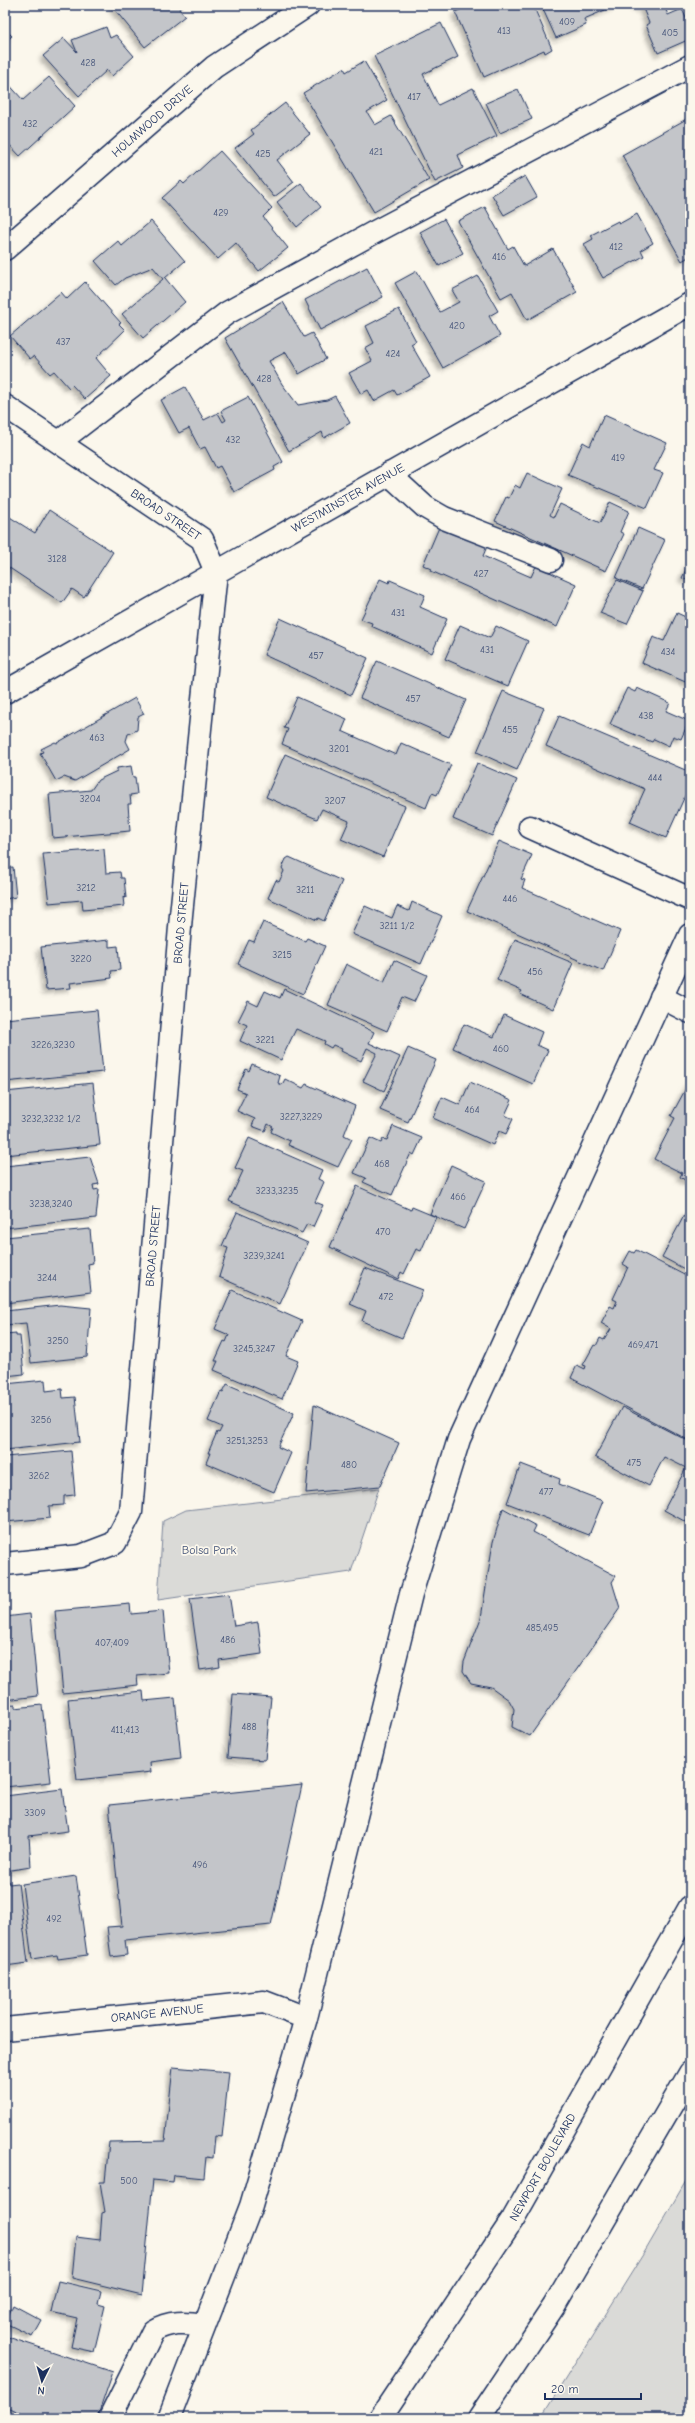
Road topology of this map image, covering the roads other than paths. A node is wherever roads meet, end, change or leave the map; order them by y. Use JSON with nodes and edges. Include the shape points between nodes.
{"nodes":[{"id":1,"x":308,"y":5,"type":"edge"},
{"id":2,"x":690,"y":66,"type":"edge"},
{"id":3,"x":5,"y":249,"type":"edge"},
{"id":4,"x":690,"y":304,"type":"edge"},
{"id":5,"x":5,"y":406,"type":"edge"},
{"id":6,"x":59,"y":442,"type":"junction"},
{"id":7,"x":389,"y":474,"type":"junction"},
{"id":8,"x":551,"y":560,"type":"dead end"},
{"id":9,"x":216,"y":572,"type":"junction"},
{"id":10,"x":5,"y":692,"type":"edge"},
{"id":11,"x":530,"y":827,"type":"dead end"},
{"id":12,"x":690,"y":899,"type":"edge"},
{"id":13,"x":690,"y":935,"type":"edge"},
{"id":14,"x":661,"y":997,"type":"junction"},
{"id":15,"x":690,"y":1012,"type":"edge"},
{"id":16,"x":5,"y":1564,"type":"edge"},
{"id":17,"x":690,"y":1907,"type":"edge"},
{"id":18,"x":306,"y":2018,"type":"junction"},
{"id":19,"x":5,"y":2029,"type":"edge"},
{"id":20,"x":690,"y":2073,"type":"edge"},
{"id":21,"x":204,"y":2325,"type":"junction"},
{"id":22,"x":110,"y":2418,"type":"edge"},
{"id":23,"x":169,"y":2418,"type":"edge"},
{"id":24,"x":380,"y":2418,"type":"edge"},
{"id":25,"x":479,"y":2418,"type":"edge"}],
"edges":[{"from":1,"to":3,"type":"main road","name":"HOLMWOOD DRIVE","via":[[214,67]]},
{"from":2,"to":6,"type":"main road","via":[[227,313]]},
{"from":4,"to":7,"type":"main road","name":"WESTMINSTER AVENUE"},
{"from":5,"to":6,"type":"main road","name":"BROAD STREET"},
{"from":6,"to":9,"type":"main road","name":"BROAD STREET","via":[[202,539]]},
{"from":7,"to":8,"type":"main road","via":[[425,507],[444,518]]},
{"from":7,"to":9,"type":"main road","name":"WESTMINSTER AVENUE"},
{"from":9,"to":10,"type":"main road","name":"WESTMINSTER AVENUE"},
{"from":9,"to":16,"type":"main road","name":"BROAD STREET","via":[[181,915],[131,1512],[115,1543],[81,1556]]},
{"from":11,"to":12,"type":"main road"},
{"from":13,"to":14,"type":"main road"},
{"from":14,"to":15,"type":"main road"},
{"from":14,"to":18,"type":"main road","via":[[459,1439],[411,1594]]},
{"from":17,"to":24,"type":"main road","name":"NEWPORT BOULEVARD","via":[[513,2219]]},
{"from":18,"to":19,"type":"main road","name":"ORANGE AVENUE","via":[[264,2002]]},
{"from":18,"to":21,"type":"main road","via":[[251,2206]]},
{"from":20,"to":25,"type":"main road","via":[[554,2306]]},
{"from":21,"to":22,"type":"main road","via":[[163,2324],[153,2330]]},
{"from":21,"to":23,"type":"main road"}]}
